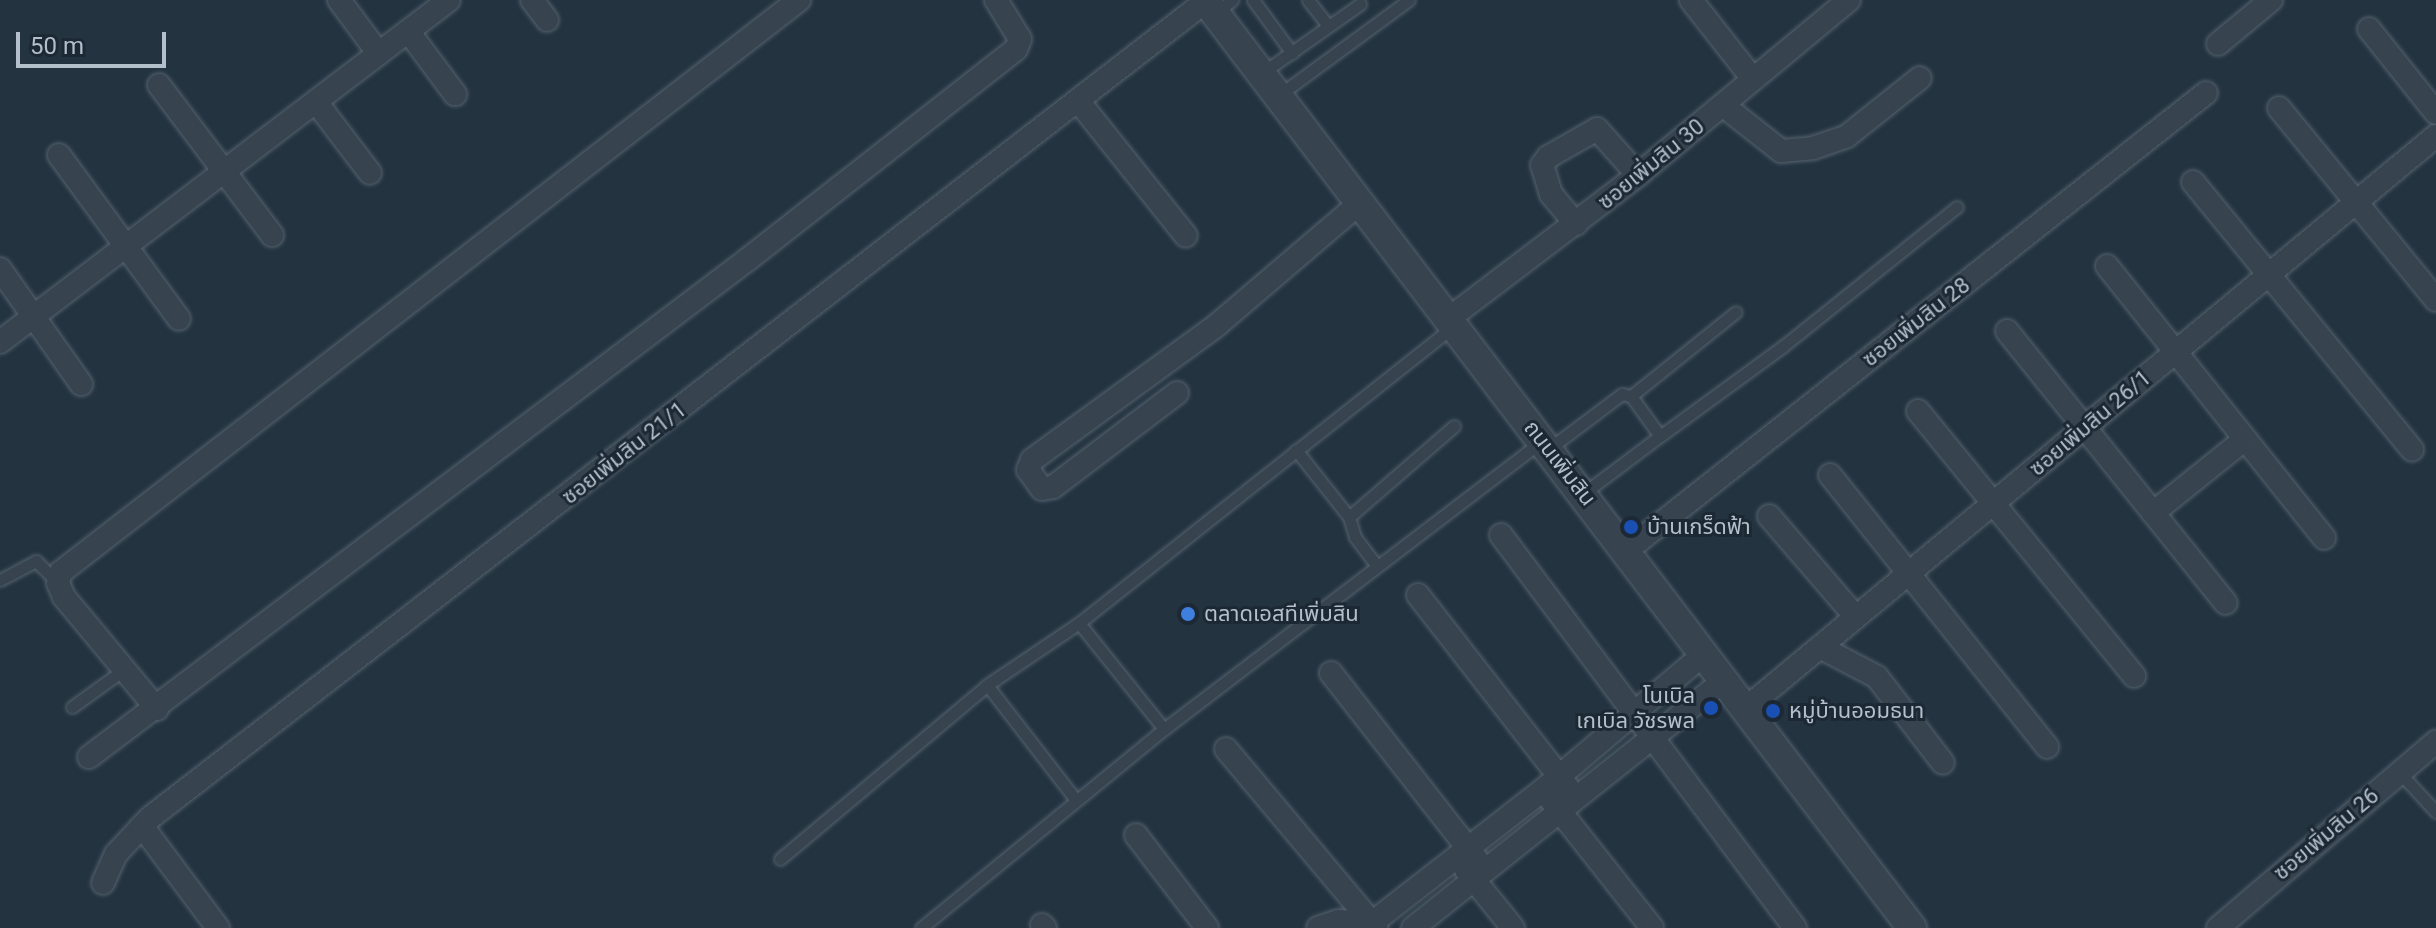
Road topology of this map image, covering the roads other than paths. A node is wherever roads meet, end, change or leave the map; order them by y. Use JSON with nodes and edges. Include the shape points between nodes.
{"nodes":[{"id":1,"x":339,"y":0,"type":"edge"},
{"id":2,"x":449,"y":0,"type":"edge"},
{"id":3,"x":532,"y":0,"type":"edge"},
{"id":4,"x":799,"y":0,"type":"edge"},
{"id":5,"x":996,"y":0,"type":"edge"},
{"id":6,"x":1253,"y":0,"type":"edge"},
{"id":7,"x":1308,"y":0,"type":"edge"},
{"id":8,"x":1409,"y":0,"type":"edge"},
{"id":9,"x":1691,"y":0,"type":"edge"},
{"id":10,"x":2271,"y":0,"type":"edge"},
{"id":11,"x":1841,"y":3,"type":"edge"},
{"id":12,"x":1215,"y":4,"type":"edge"},
{"id":13,"x":1360,"y":4,"type":"dead end"},
{"id":14,"x":547,"y":20,"type":"dead end"},
{"id":15,"x":1328,"y":26,"type":"junction"},
{"id":16,"x":2369,"y":29,"type":"dead end"},
{"id":17,"x":408,"y":31,"type":"junction"},
{"id":18,"x":2218,"y":44,"type":"dead end"},
{"id":19,"x":1292,"y":53,"type":"junction"},
{"id":20,"x":379,"y":54,"type":"junction"},
{"id":21,"x":1261,"y":73,"type":"junction"},
{"id":22,"x":1920,"y":78,"type":"dead end"},
{"id":23,"x":1753,"y":79,"type":"junction"},
{"id":24,"x":159,"y":85,"type":"dead end"},
{"id":25,"x":2206,"y":93,"type":"dead end"},
{"id":26,"x":455,"y":94,"type":"dead end"},
{"id":27,"x":1278,"y":96,"type":"junction"},
{"id":28,"x":316,"y":102,"type":"junction"},
{"id":29,"x":1079,"y":102,"type":"junction"},
{"id":30,"x":1724,"y":106,"type":"junction"},
{"id":31,"x":2279,"y":108,"type":"dead end"},
{"id":32,"x":2436,"y":113,"type":"edge"},
{"id":33,"x":2436,"y":136,"type":"edge"},
{"id":34,"x":59,"y":155,"type":"dead end"},
{"id":35,"x":223,"y":171,"type":"junction"},
{"id":36,"x":370,"y":173,"type":"dead end"},
{"id":37,"x":1638,"y":175,"type":"junction"},
{"id":38,"x":2193,"y":182,"type":"dead end"},
{"id":39,"x":2358,"y":202,"type":"junction"},
{"id":40,"x":1360,"y":203,"type":"junction"},
{"id":41,"x":1957,"y":207,"type":"dead end"},
{"id":42,"x":1576,"y":224,"type":"junction"},
{"id":43,"x":272,"y":235,"type":"dead end"},
{"id":44,"x":1186,"y":236,"type":"dead end"},
{"id":45,"x":126,"y":246,"type":"junction"},
{"id":46,"x":2107,"y":266,"type":"dead end"},
{"id":47,"x":0,"y":269,"type":"edge"},
{"id":48,"x":2270,"y":274,"type":"junction"},
{"id":49,"x":2436,"y":300,"type":"edge"},
{"id":50,"x":1736,"y":312,"type":"dead end"},
{"id":51,"x":34,"y":317,"type":"junction"},
{"id":52,"x":179,"y":319,"type":"dead end"},
{"id":53,"x":1450,"y":324,"type":"junction"},
{"id":54,"x":2007,"y":331,"type":"dead end"},
{"id":55,"x":0,"y":342,"type":"edge"},
{"id":56,"x":2176,"y":352,"type":"junction"},
{"id":57,"x":81,"y":384,"type":"dead end"},
{"id":58,"x":1177,"y":393,"type":"dead end"},
{"id":59,"x":1631,"y":396,"type":"junction"},
{"id":60,"x":1918,"y":411,"type":"dead end"},
{"id":61,"x":1454,"y":426,"type":"dead end"},
{"id":62,"x":2084,"y":428,"type":"junction"},
{"id":63,"x":1660,"y":436,"type":"junction"},
{"id":64,"x":2245,"y":439,"type":"junction"},
{"id":65,"x":1547,"y":444,"type":"junction"},
{"id":66,"x":1296,"y":450,"type":"junction"},
{"id":67,"x":2412,"y":450,"type":"dead end"},
{"id":68,"x":1830,"y":475,"type":"dead end"},
{"id":69,"x":1584,"y":493,"type":"junction"},
{"id":70,"x":1993,"y":504,"type":"junction"},
{"id":71,"x":2153,"y":513,"type":"junction"},
{"id":72,"x":1769,"y":516,"type":"dead end"},
{"id":73,"x":1349,"y":517,"type":"junction"},
{"id":74,"x":1501,"y":535,"type":"dead end"},
{"id":75,"x":2324,"y":538,"type":"dead end"},
{"id":76,"x":1626,"y":551,"type":"junction"},
{"id":77,"x":1377,"y":566,"type":"junction"},
{"id":78,"x":1908,"y":574,"type":"junction"},
{"id":79,"x":0,"y":580,"type":"edge"},
{"id":80,"x":58,"y":583,"type":"junction"},
{"id":81,"x":1418,"y":595,"type":"dead end"},
{"id":82,"x":2226,"y":603,"type":"dead end"},
{"id":83,"x":1856,"y":617,"type":"junction"},
{"id":84,"x":1079,"y":623,"type":"junction"},
{"id":85,"x":1820,"y":647,"type":"junction"},
{"id":86,"x":1704,"y":654,"type":"junction"},
{"id":87,"x":126,"y":668,"type":"junction"},
{"id":88,"x":1331,"y":673,"type":"dead end"},
{"id":89,"x":2134,"y":676,"type":"dead end"},
{"id":90,"x":1723,"y":681,"type":"junction"},
{"id":91,"x":987,"y":685,"type":"junction"},
{"id":92,"x":72,"y":707,"type":"dead end"},
{"id":93,"x":157,"y":709,"type":"junction"},
{"id":94,"x":1744,"y":710,"type":"junction"},
{"id":95,"x":1635,"y":715,"type":"junction"},
{"id":96,"x":1164,"y":729,"type":"junction"},
{"id":97,"x":1652,"y":738,"type":"junction"},
{"id":98,"x":2436,"y":742,"type":"edge"},
{"id":99,"x":2047,"y":747,"type":"dead end"},
{"id":100,"x":1226,"y":749,"type":"dead end"},
{"id":101,"x":89,"y":757,"type":"dead end"},
{"id":102,"x":1943,"y":763,"type":"dead end"},
{"id":103,"x":2400,"y":773,"type":"junction"},
{"id":104,"x":1551,"y":784,"type":"junction"},
{"id":105,"x":1076,"y":800,"type":"junction"},
{"id":106,"x":1568,"y":806,"type":"junction"},
{"id":107,"x":2436,"y":812,"type":"edge"},
{"id":108,"x":142,"y":826,"type":"junction"},
{"id":109,"x":1136,"y":835,"type":"dead end"},
{"id":110,"x":1463,"y":854,"type":"junction"},
{"id":111,"x":780,"y":859,"type":"dead end"},
{"id":112,"x":1480,"y":874,"type":"junction"},
{"id":113,"x":103,"y":883,"type":"dead end"},
{"id":114,"x":1374,"y":926,"type":"edge"},
{"id":115,"x":218,"y":928,"type":"edge"},
{"id":116,"x":921,"y":928,"type":"edge"},
{"id":117,"x":1207,"y":928,"type":"edge"},
{"id":118,"x":1318,"y":928,"type":"edge"},
{"id":119,"x":1413,"y":928,"type":"edge"},
{"id":120,"x":1513,"y":928,"type":"edge"},
{"id":121,"x":1652,"y":928,"type":"edge"},
{"id":122,"x":1795,"y":928,"type":"edge"},
{"id":123,"x":1912,"y":928,"type":"edge"},
{"id":124,"x":2218,"y":928,"type":"edge"}],
"edges":[{"from":1,"to":20,"type":"street"},
{"from":2,"to":17,"type":"street"},
{"from":3,"to":14,"type":"street"},
{"from":4,"to":80,"type":"street","via":[[132,514],[61,572]]},
{"from":5,"to":93,"type":"street","via":[[1020,39],[1016,49]]},
{"from":6,"to":19,"type":"lane"},
{"from":7,"to":15,"type":"lane"},
{"from":8,"to":27,"type":"lane"},
{"from":9,"to":23,"type":"street"},
{"from":10,"to":18,"type":"street"},
{"from":11,"to":23,"type":"street","name":"ซอยเพิ่มสิน 30"},
{"from":12,"to":21,"type":"street","name":"ถนนเพิ่มสิน"},
{"from":12,"to":29,"type":"street","name":"ซอยเพิ่มสิน 21/1"},
{"from":13,"to":15,"type":"lane"},
{"from":15,"to":19,"type":"lane"},
{"from":16,"to":32,"type":"street"},
{"from":17,"to":20,"type":"street"},
{"from":17,"to":26,"type":"street"},
{"from":19,"to":21,"type":"lane"},
{"from":20,"to":28,"type":"street"},
{"from":21,"to":27,"type":"street","name":"ถนนเพิ่มสิน"},
{"from":22,"to":30,"type":"street","via":[[1847,136],[1813,148],[1781,151]]},
{"from":23,"to":30,"type":"street","name":"ซอยเพิ่มสิน 30"},
{"from":24,"to":35,"type":"street"},
{"from":25,"to":76,"type":"street","name":"ซอยเพิ่มสิน 28"},
{"from":27,"to":40,"type":"street","name":"ถนนเพิ่มสิน"},
{"from":28,"to":35,"type":"street"},
{"from":28,"to":36,"type":"street"},
{"from":29,"to":44,"type":"street"},
{"from":29,"to":108,"type":"street","name":"ซอยเพิ่มสิน 21/1"},
{"from":30,"to":37,"type":"street","name":"ซอยเพิ่มสิน 30"},
{"from":31,"to":39,"type":"street"},
{"from":33,"to":39,"type":"street","name":"ซอยเพิ่มสิน 26/1"},
{"from":34,"to":45,"type":"street"},
{"from":35,"to":43,"type":"street"},
{"from":35,"to":45,"type":"street"},
{"from":37,"to":42,"type":"street","name":"ซอยเพิ่มสิน 30"},
{"from":37,"to":42,"type":"street","via":[[1597,129],[1548,157],[1542,165],[1546,181]]},
{"from":38,"to":48,"type":"street"},
{"from":39,"to":48,"type":"street","name":"ซอยเพิ่มสิน 26/1"},
{"from":39,"to":49,"type":"street"},
{"from":40,"to":53,"type":"street","name":"ถนนเพิ่มสิน"},
{"from":40,"to":58,"type":"street","via":[[1217,325],[1032,460],[1028,470],[1042,489],[1053,487]]},
{"from":41,"to":63,"type":"lane","via":[[1782,347]]},
{"from":42,"to":53,"type":"street","name":"ซอยเพิ่มสิน 30"},
{"from":45,"to":51,"type":"street"},
{"from":45,"to":52,"type":"street"},
{"from":46,"to":56,"type":"street"},
{"from":47,"to":51,"type":"street"},
{"from":48,"to":56,"type":"street","name":"ซอยเพิ่มสิน 26/1"},
{"from":48,"to":67,"type":"street"},
{"from":50,"to":59,"type":"lane"},
{"from":51,"to":55,"type":"street"},
{"from":51,"to":57,"type":"street"},
{"from":53,"to":65,"type":"street","name":"ถนนเพิ่มสิน"},
{"from":53,"to":66,"type":"lane"},
{"from":54,"to":62,"type":"street"},
{"from":56,"to":62,"type":"street","name":"ซอยเพิ่มสิน 26/1"},
{"from":56,"to":64,"type":"street"},
{"from":59,"to":63,"type":"lane"},
{"from":59,"to":65,"type":"lane","via":[[1612,397]]},
{"from":60,"to":70,"type":"street"},
{"from":61,"to":73,"type":"lane"},
{"from":62,"to":70,"type":"street","name":"ซอยเพิ่มสิน 26/1"},
{"from":62,"to":71,"type":"street"},
{"from":63,"to":69,"type":"lane"},
{"from":64,"to":71,"type":"street"},
{"from":64,"to":75,"type":"street"},
{"from":65,"to":69,"type":"street","name":"ถนนเพิ่มสิน"},
{"from":65,"to":77,"type":"lane"},
{"from":66,"to":73,"type":"lane"},
{"from":66,"to":84,"type":"lane"},
{"from":68,"to":78,"type":"street"},
{"from":69,"to":76,"type":"street","name":"ถนนเพิ่มสิน"},
{"from":70,"to":78,"type":"street","name":"ซอยเพิ่มสิน 26/1"},
{"from":70,"to":89,"type":"street"},
{"from":71,"to":82,"type":"street"},
{"from":72,"to":83,"type":"street"},
{"from":73,"to":77,"type":"lane","via":[[1355,537]]},
{"from":74,"to":95,"type":"street"},
{"from":76,"to":86,"type":"street","name":"ถนนเพิ่มสิน"},
{"from":77,"to":96,"type":"lane"},
{"from":78,"to":83,"type":"street","name":"ซอยเพิ่มสิน 26/1"},
{"from":78,"to":99,"type":"street"},
{"from":79,"to":80,"type":"lane","via":[[36,561]]},
{"from":80,"to":87,"type":"street"},
{"from":81,"to":104,"type":"street"},
{"from":83,"to":85,"type":"street","name":"ซอยเพิ่มสิน 26/1"},
{"from":84,"to":91,"type":"lane"},
{"from":84,"to":96,"type":"lane"},
{"from":85,"to":94,"type":"street","name":"ซอยเพิ่มสิน 26/1"},
{"from":85,"to":102,"type":"street","via":[[1877,677]]},
{"from":86,"to":90,"type":"street","name":"ถนนเพิ่มสิน"},
{"from":86,"to":95,"type":"street"},
{"from":87,"to":92,"type":"lane"},
{"from":87,"to":93,"type":"street"},
{"from":88,"to":110,"type":"street"},
{"from":90,"to":94,"type":"street","name":"ถนนเพิ่มสิน"},
{"from":90,"to":97,"type":"street"},
{"from":91,"to":105,"type":"lane"},
{"from":91,"to":111,"type":"lane"},
{"from":93,"to":101,"type":"street"},
{"from":94,"to":123,"type":"street","name":"ถนนเพิ่มสิน"},
{"from":95,"to":97,"type":"street"},
{"from":95,"to":104,"type":"street"},
{"from":96,"to":105,"type":"lane"},
{"from":97,"to":106,"type":"street"},
{"from":97,"to":122,"type":"street"},
{"from":98,"to":103,"type":"street","name":"ซอยเพิ่มสิน 26"},
{"from":100,"to":114,"type":"street"},
{"from":103,"to":107,"type":"lane"},
{"from":103,"to":124,"type":"street","name":"ซอยเพิ่มสิน 26"},
{"from":104,"to":106,"type":"street"},
{"from":104,"to":110,"type":"street"},
{"from":105,"to":116,"type":"lane"},
{"from":106,"to":112,"type":"street"},
{"from":106,"to":121,"type":"street"},
{"from":108,"to":113,"type":"street","name":"ซอยเพิ่มสิน 21/1","via":[[116,854]]},
{"from":108,"to":115,"type":"street"},
{"from":109,"to":117,"type":"street"},
{"from":110,"to":112,"type":"street"},
{"from":110,"to":114,"type":"street"},
{"from":112,"to":119,"type":"street"},
{"from":112,"to":120,"type":"street"},
{"from":114,"to":118,"type":"street","via":[[1338,921]]}]}
